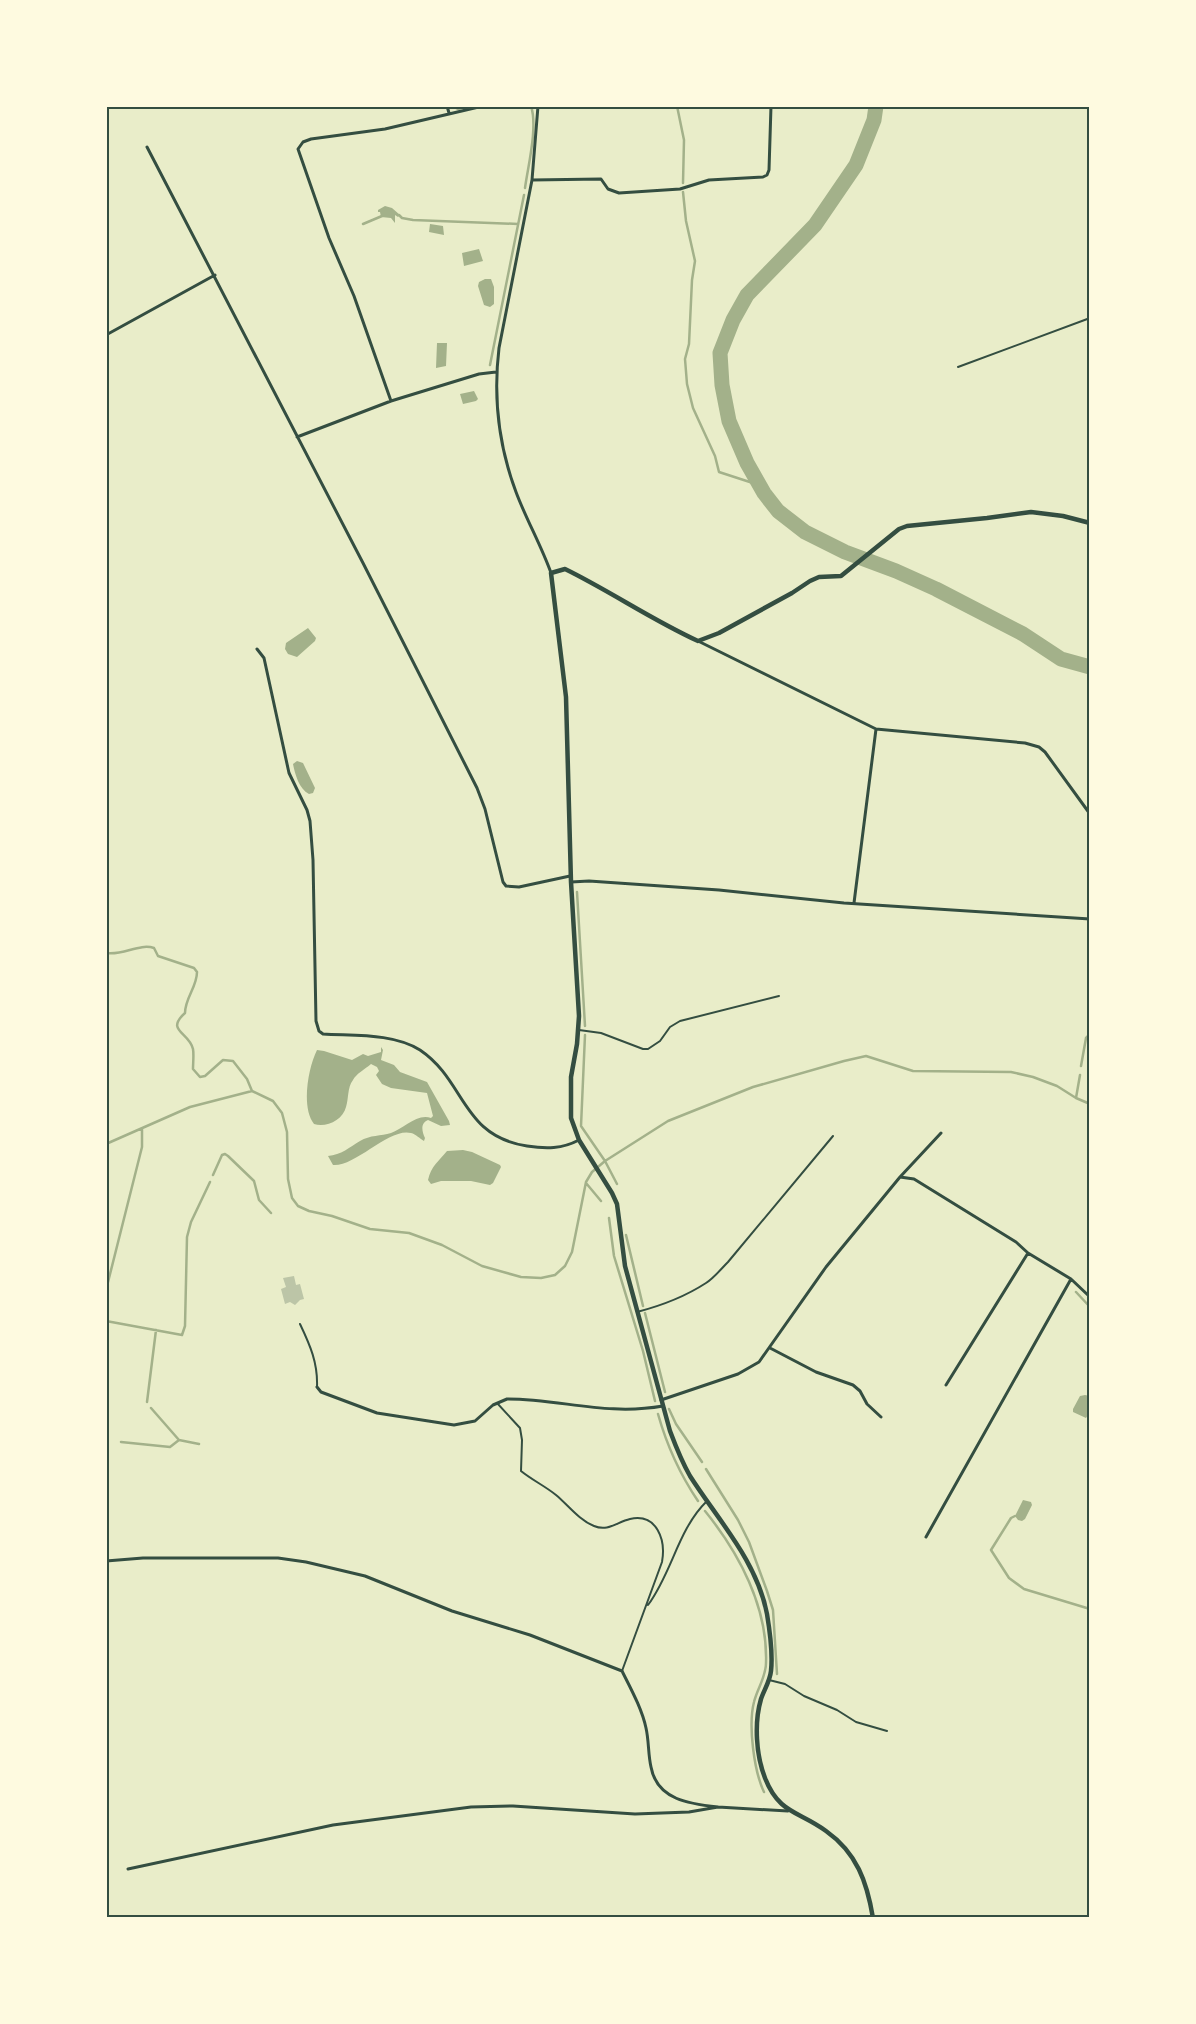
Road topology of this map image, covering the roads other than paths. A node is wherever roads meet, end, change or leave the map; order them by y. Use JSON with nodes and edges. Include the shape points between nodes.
{"nodes":[{"id":1,"x":447,"y":106,"type":"edge"},
{"id":2,"x":483,"y":106,"type":"edge"},
{"id":3,"x":538,"y":106,"type":"edge"},
{"id":4,"x":772,"y":106,"type":"edge"},
{"id":5,"x":449,"y":113,"type":"junction"},
{"id":6,"x":147,"y":147,"type":"dead end"},
{"id":7,"x":532,"y":180,"type":"junction"},
{"id":8,"x":215,"y":275,"type":"junction"},
{"id":9,"x":1090,"y":318,"type":"edge"},
{"id":10,"x":106,"y":335,"type":"edge"},
{"id":11,"x":958,"y":367,"type":"dead end"},
{"id":12,"x":496,"y":372,"type":"junction"},
{"id":13,"x":391,"y":401,"type":"junction"},
{"id":14,"x":297,"y":437,"type":"junction"},
{"id":15,"x":1090,"y":523,"type":"edge"},
{"id":16,"x":551,"y":573,"type":"junction"},
{"id":17,"x":698,"y":641,"type":"junction"},
{"id":18,"x":257,"y":649,"type":"dead end"},
{"id":19,"x":876,"y":729,"type":"junction"},
{"id":20,"x":1090,"y":814,"type":"edge"},
{"id":21,"x":571,"y":879,"type":"junction"},
{"id":22,"x":854,"y":903,"type":"junction"},
{"id":23,"x":1090,"y":919,"type":"edge"},
{"id":24,"x":779,"y":996,"type":"dead end"},
{"id":25,"x":579,"y":1030,"type":"junction"},
{"id":26,"x":941,"y":1133,"type":"dead end"},
{"id":27,"x":833,"y":1136,"type":"dead end"},
{"id":28,"x":579,"y":1140,"type":"junction"},
{"id":29,"x":900,"y":1177,"type":"junction"},
{"id":30,"x":1028,"y":1253,"type":"junction"},
{"id":31,"x":1071,"y":1280,"type":"junction"},
{"id":32,"x":1090,"y":1297,"type":"edge"},
{"id":33,"x":637,"y":1312,"type":"junction"},
{"id":34,"x":300,"y":1324,"type":"dead end"},
{"id":35,"x":770,"y":1348,"type":"junction"},
{"id":36,"x":946,"y":1385,"type":"dead end"},
{"id":37,"x":316,"y":1387,"type":"joint"},
{"id":38,"x":661,"y":1400,"type":"junction"},
{"id":39,"x":497,"y":1402,"type":"junction"},
{"id":40,"x":663,"y":1406,"type":"junction"},
{"id":41,"x":881,"y":1417,"type":"dead end"},
{"id":42,"x":707,"y":1501,"type":"junction"},
{"id":43,"x":926,"y":1537,"type":"dead end"},
{"id":44,"x":106,"y":1561,"type":"edge"},
{"id":45,"x":646,"y":1608,"type":"junction"},
{"id":46,"x":622,"y":1672,"type":"junction"},
{"id":47,"x":769,"y":1680,"type":"junction"},
{"id":48,"x":887,"y":1731,"type":"dead end"},
{"id":49,"x":718,"y":1807,"type":"junction"},
{"id":50,"x":788,"y":1811,"type":"junction"},
{"id":51,"x":128,"y":1869,"type":"dead end"},
{"id":52,"x":873,"y":1918,"type":"edge"}],
"edges":[{"from":1,"to":5,"type":"street"},
{"from":2,"to":5,"type":"street"},
{"from":3,"to":7,"type":"street"},
{"from":4,"to":7,"type":"street","via":[[769,170],[763,177],[709,180],[680,189],[619,193],[608,189],[601,179]]},
{"from":5,"to":13,"type":"street","via":[[385,129],[311,140],[298,149]]},
{"from":6,"to":8,"type":"street"},
{"from":7,"to":12,"type":"street"},
{"from":8,"to":10,"type":"street"},
{"from":8,"to":14,"type":"street"},
{"from":9,"to":11,"type":"lane"},
{"from":12,"to":13,"type":"street","via":[[479,374]]},
{"from":12,"to":16,"type":"street","via":[[499,436],[507,467]]},
{"from":13,"to":14,"type":"street"},
{"from":14,"to":21,"type":"street","via":[[477,788],[503,882],[506,886],[519,887]]},
{"from":15,"to":17,"type":"street","via":[[1031,512],[917,524],[899,529],[847,573],[818,577]]},
{"from":16,"to":17,"type":"street","via":[[565,569]]},
{"from":16,"to":21,"type":"street","via":[[566,697]]},
{"from":17,"to":19,"type":"street"},
{"from":18,"to":28,"type":"street","via":[[264,658],[289,773],[310,821],[316,1021],[319,1030],[323,1034],[396,1040],[420,1050],[439,1067],[475,1120],[504,1141],[550,1148]]},
{"from":19,"to":20,"type":"street","via":[[1032,745],[1045,752]]},
{"from":19,"to":22,"type":"street"},
{"from":21,"to":22,"type":"street"},
{"from":21,"to":25,"type":"street"},
{"from":22,"to":23,"type":"street"},
{"from":24,"to":25,"type":"lane","via":[[680,1021],[670,1027],[660,1041],[643,1050],[601,1033]]},
{"from":25,"to":28,"type":"street","via":[[570,1093],[571,1118]]},
{"from":26,"to":29,"type":"street"},
{"from":27,"to":33,"type":"lane","via":[[711,1279],[697,1288]]},
{"from":28,"to":33,"type":"street","via":[[612,1193],[618,1209],[624,1266]]},
{"from":29,"to":30,"type":"street","via":[[914,1179],[1016,1242]]},
{"from":29,"to":35,"type":"street","via":[[826,1267]]},
{"from":30,"to":31,"type":"street"},
{"from":30,"to":36,"type":"street"},
{"from":31,"to":32,"type":"street"},
{"from":31,"to":43,"type":"street"},
{"from":33,"to":38,"type":"street"},
{"from":34,"to":37,"type":"lane","via":[[313,1352]]},
{"from":35,"to":38,"type":"street","via":[[760,1362],[747,1370]]},
{"from":35,"to":41,"type":"street","via":[[816,1372],[853,1385],[866,1404]]},
{"from":37,"to":39,"type":"street","via":[[368,1411],[445,1425],[475,1421]]},
{"from":38,"to":40,"type":"street"},
{"from":39,"to":40,"type":"street","via":[[515,1399],[616,1410]]},
{"from":39,"to":45,"type":"lane","via":[[522,1433],[521,1471],[595,1527],[606,1528],[639,1518],[651,1522],[660,1531],[664,1553]]},
{"from":40,"to":42,"type":"street","via":[[678,1452]]},
{"from":42,"to":45,"type":"lane","via":[[687,1529],[659,1589]]},
{"from":42,"to":47,"type":"street","via":[[737,1544],[764,1603],[770,1639]]},
{"from":44,"to":46,"type":"street","via":[[278,1558],[306,1562],[365,1576]]},
{"from":45,"to":46,"type":"lane"},
{"from":46,"to":49,"type":"street","via":[[644,1718],[651,1768],[660,1786],[681,1801]]},
{"from":47,"to":48,"type":"lane","via":[[785,1684],[856,1722]]},
{"from":47,"to":50,"type":"street","via":[[759,1707],[758,1748],[765,1778]]},
{"from":49,"to":50,"type":"street"},
{"from":49,"to":51,"type":"street","via":[[649,1814],[513,1806],[471,1807],[333,1825]]},
{"from":50,"to":52,"type":"street","via":[[827,1832],[857,1863]]}]}
